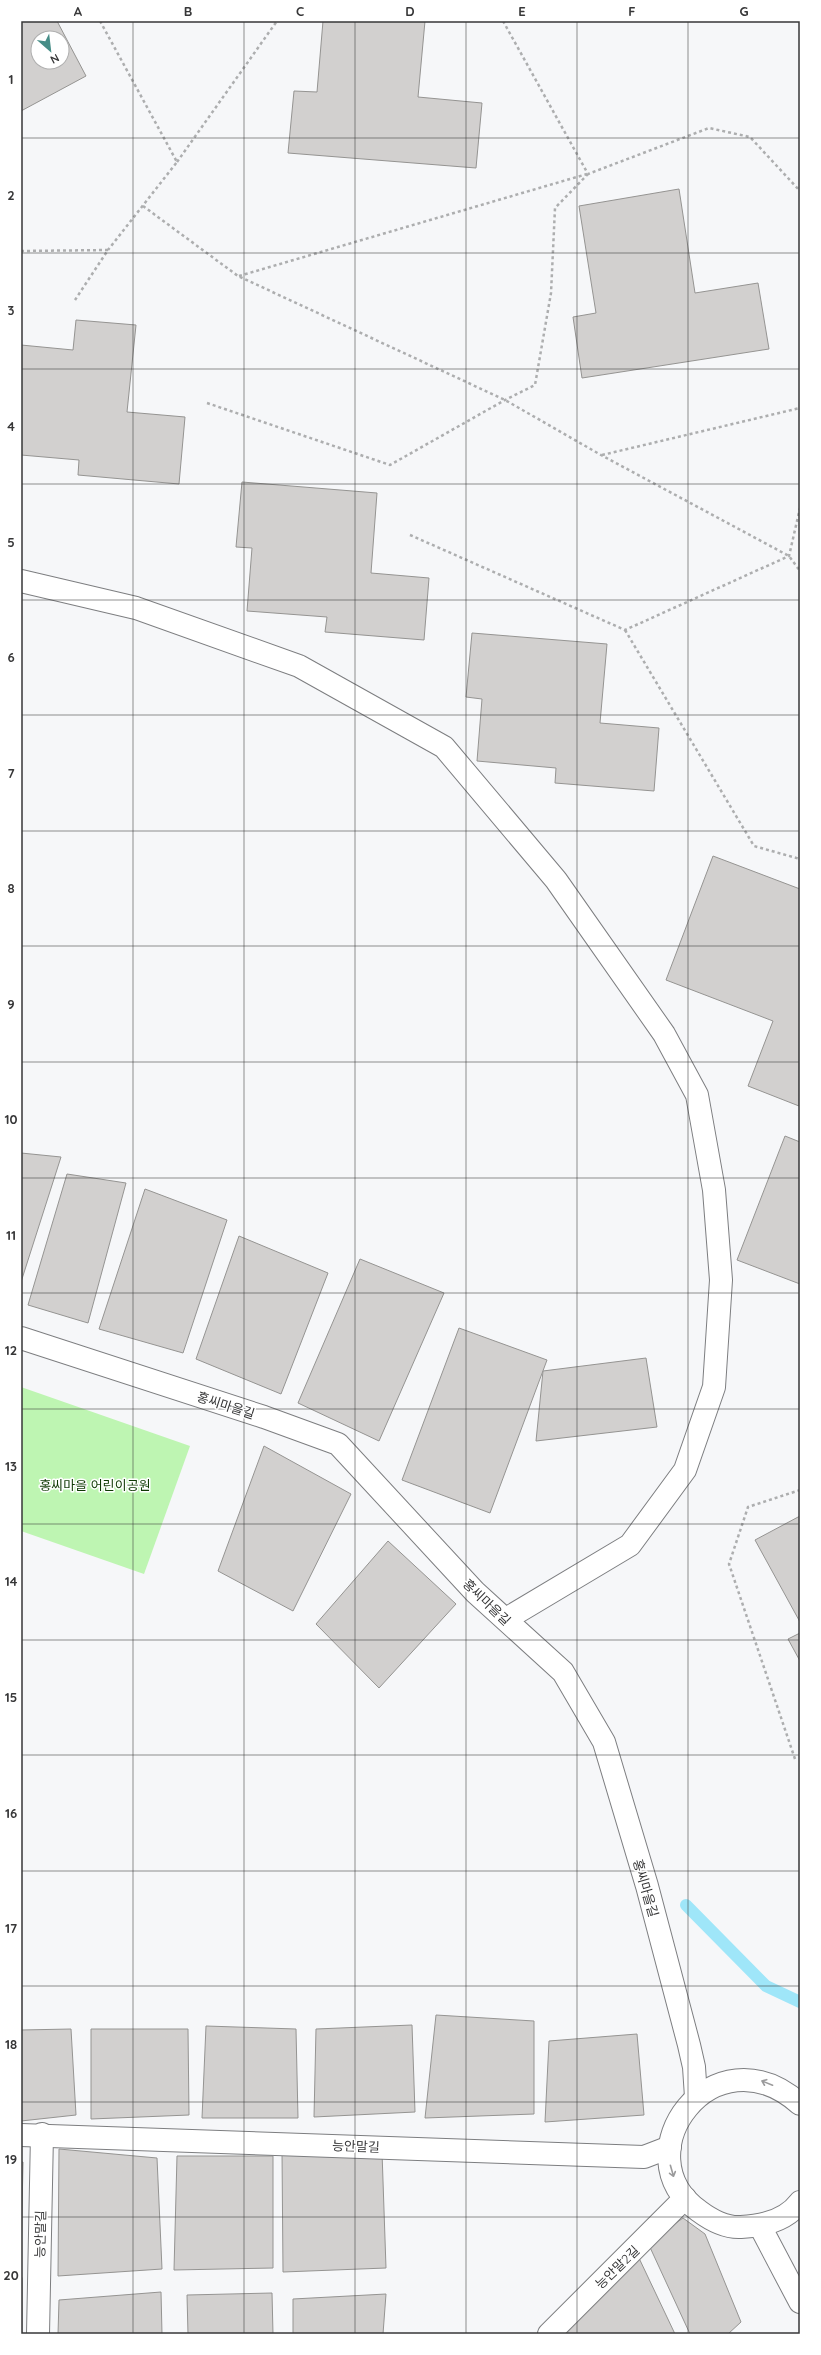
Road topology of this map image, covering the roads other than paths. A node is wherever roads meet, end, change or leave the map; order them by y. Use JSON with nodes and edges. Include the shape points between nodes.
{"nodes":[{"id":1,"x":21,"y":581,"type":"edge"},
{"id":2,"x":21,"y":1338,"type":"edge"},
{"id":3,"x":506,"y":1620,"type":"junction"},
{"id":4,"x":696,"y":2097,"type":"junction"},
{"id":5,"x":800,"y":2104,"type":"edge"},
{"id":6,"x":31,"y":2134,"type":"edge"},
{"id":7,"x":670,"y":2147,"type":"junction"},
{"id":8,"x":685,"y":2198,"type":"junction"},
{"id":9,"x":800,"y":2202,"type":"edge"},
{"id":10,"x":760,"y":2226,"type":"junction"},
{"id":11,"x":800,"y":2302,"type":"edge"},
{"id":12,"x":38,"y":2334,"type":"edge"},
{"id":13,"x":549,"y":2334,"type":"edge"}],
"edges":[{"from":1,"to":3,"type":"street","via":[[136,608],[299,666],[444,747],[556,880],[664,1034],[697,1095],[714,1190],[721,1280],[714,1387],[685,1470],[630,1545]]},
{"from":2,"to":3,"type":"street","name":"홍씨마을길","via":[[264,1417],[338,1444],[476,1592]]},
{"from":3,"to":4,"type":"street","name":"홍씨마을길","via":[[563,1672],[604,1742],[647,1886],[685,2029],[694,2067]]},
{"from":5,"to":4,"type":"street","one_way":true,"via":[[782,2090],[761,2081],[738,2080],[715,2085]]},
{"from":4,"to":7,"type":"street","via":[[683,2111],[674,2128]]},
{"from":6,"to":7,"type":"street","name":"능안말길","via":[[644,2157]]},
{"from":6,"to":12,"type":"street","name":"능안말길"},
{"from":7,"to":8,"type":"street","one_way":true,"via":[[670,2163],[675,2182]]},
{"from":8,"to":10,"type":"street","via":[[712,2221],[736,2227]]},
{"from":8,"to":13,"type":"street","name":"능안말2길"},
{"from":9,"to":10,"type":"street","via":[[780,2218]]},
{"from":10,"to":11,"type":"street"}]}
